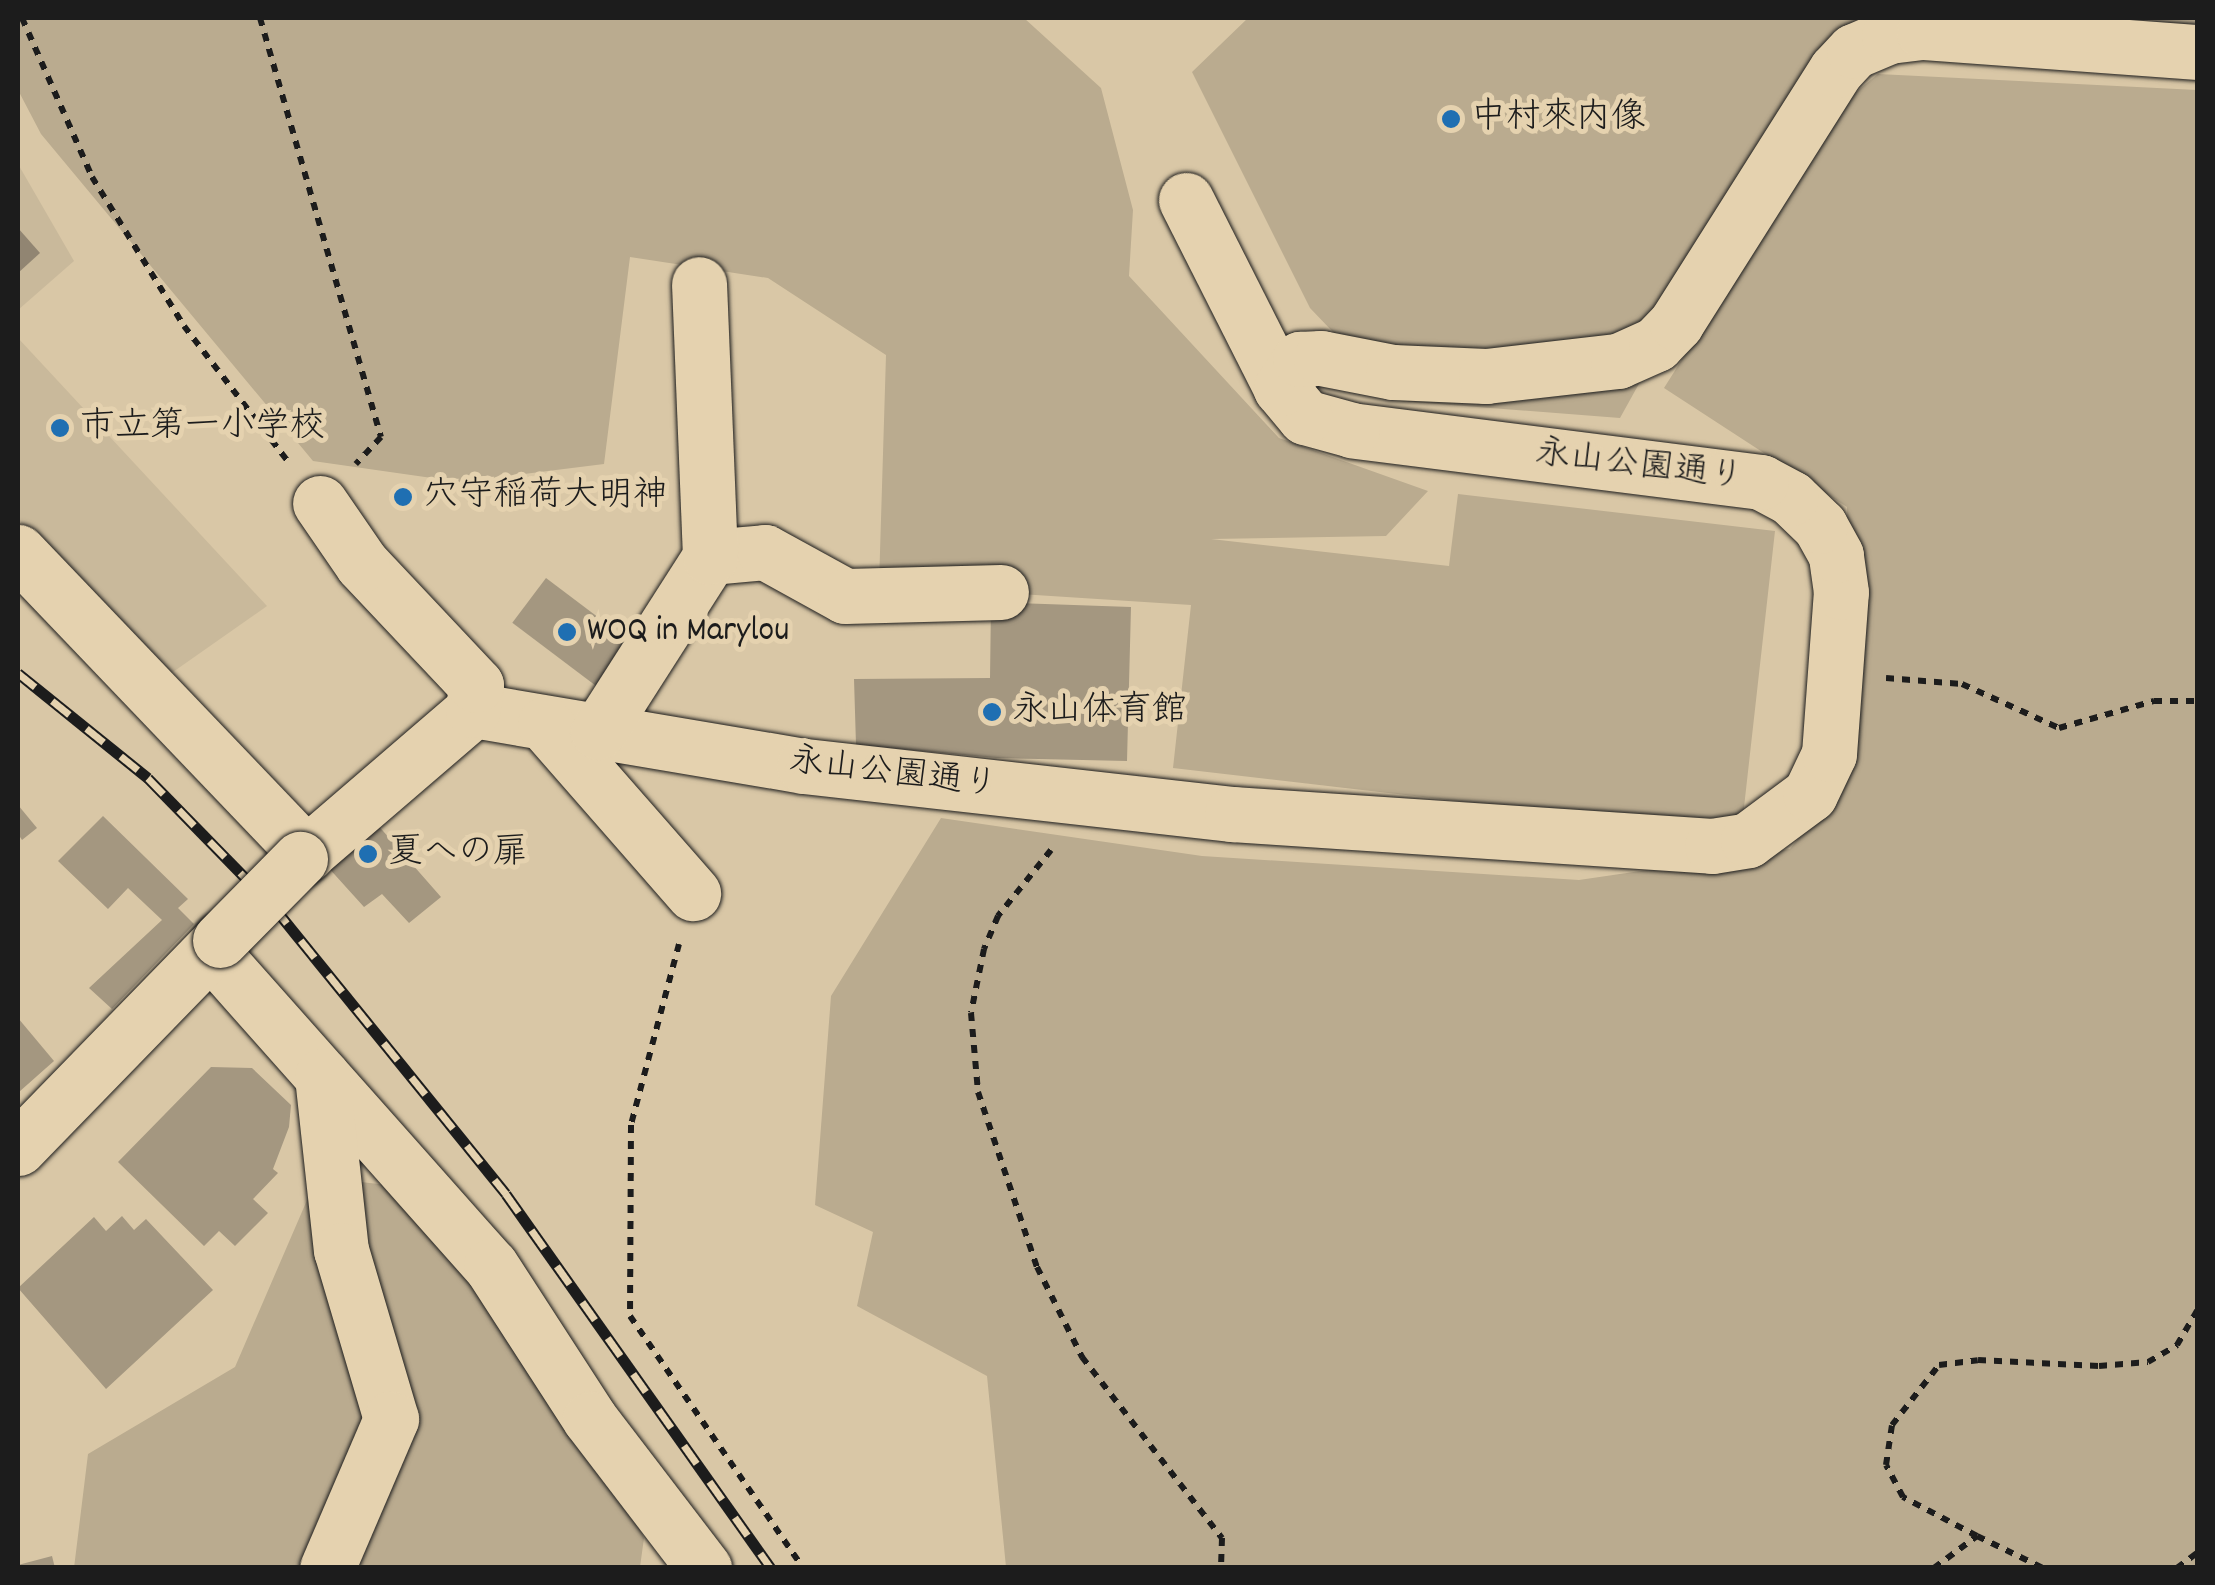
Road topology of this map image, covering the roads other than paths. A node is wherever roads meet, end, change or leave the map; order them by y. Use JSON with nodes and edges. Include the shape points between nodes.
{"nodes":[{"id":1,"x":2198,"y":52,"type":"edge"},
{"id":2,"x":1186,"y":200,"type":"dead end"},
{"id":3,"x":699,"y":284,"type":"dead end"},
{"id":4,"x":1280,"y":388,"type":"junction"},
{"id":5,"x":320,"y":503,"type":"road end"},
{"id":6,"x":18,"y":552,"type":"edge"},
{"id":7,"x":710,"y":558,"type":"junction"},
{"id":8,"x":1002,"y":592,"type":"dead end"},
{"id":9,"x":473,"y":710,"type":"junction"},
{"id":10,"x":545,"y":724,"type":"junction"},
{"id":11,"x":598,"y":732,"type":"junction"},
{"id":12,"x":304,"y":857,"type":"junction"},
{"id":13,"x":693,"y":893,"type":"road end"},
{"id":14,"x":215,"y":945,"type":"junction"},
{"id":15,"x":322,"y":1076,"type":"junction"},
{"id":16,"x":18,"y":1148,"type":"edge"},
{"id":17,"x":327,"y":1568,"type":"edge"},
{"id":18,"x":704,"y":1568,"type":"edge"}],
"edges":[{"from":1,"to":4,"type":"street","via":[[1924,32],[1889,36],[1854,51],[1836,70],[1676,323],[1656,344],[1618,361],[1486,376],[1300,360]]},
{"from":2,"to":4,"type":"street"},
{"from":3,"to":7,"type":"street"},
{"from":4,"to":11,"type":"street","name":"永山公園通り","via":[[1305,417],[1352,430],[1761,482],[1791,498],[1820,526],[1836,555],[1841,592],[1829,754],[1810,794],[1748,840],[1712,846],[1232,814],[804,766]]},
{"from":5,"to":9,"type":"street","via":[[362,564],[476,684]]},
{"from":6,"to":12,"type":"street"},
{"from":7,"to":8,"type":"street","via":[[766,552],[845,596]]},
{"from":7,"to":11,"type":"street"},
{"from":9,"to":10,"type":"street","name":"永山公園通り"},
{"from":9,"to":12,"type":"street"},
{"from":10,"to":11,"type":"street","name":"永山公園通り"},
{"from":10,"to":13,"type":"street"},
{"from":12,"to":14,"type":"street","bridge":true},
{"from":14,"to":15,"type":"street"},
{"from":14,"to":16,"type":"street"},
{"from":15,"to":17,"type":"street","via":[[341,1250],[390,1419]]},
{"from":15,"to":18,"type":"street","via":[[491,1266],[590,1419]]}]}
